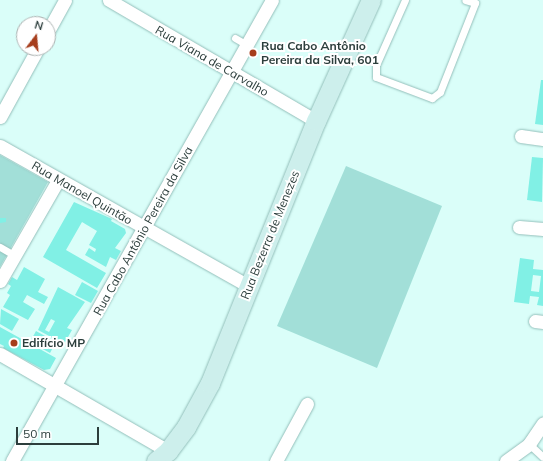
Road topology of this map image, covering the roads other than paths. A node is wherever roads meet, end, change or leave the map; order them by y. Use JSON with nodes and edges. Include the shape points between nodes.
{"nodes":[{"id":1,"x":66,"y":0,"type":"edge"},
{"id":2,"x":109,"y":0,"type":"edge"},
{"id":3,"x":272,"y":0,"type":"edge"},
{"id":4,"x":371,"y":0,"type":"edge"},
{"id":5,"x":405,"y":0,"type":"edge"},
{"id":6,"x":465,"y":0,"type":"edge"},
{"id":7,"x":56,"y":17,"type":"edge"},
{"id":8,"x":235,"y":38,"type":"dead end"},
{"id":9,"x":247,"y":45,"type":"junction"},
{"id":10,"x":34,"y":56,"type":"edge"},
{"id":11,"x":232,"y":72,"type":"junction"},
{"id":12,"x":0,"y":117,"type":"edge"},
{"id":13,"x":316,"y":121,"type":"junction"},
{"id":14,"x":521,"y":136,"type":"dead end"},
{"id":15,"x":543,"y":139,"type":"edge"},
{"id":16,"x":0,"y":146,"type":"edge"},
{"id":17,"x":58,"y":180,"type":"junction"},
{"id":18,"x":519,"y":227,"type":"dead end"},
{"id":19,"x":144,"y":228,"type":"junction"},
{"id":20,"x":543,"y":229,"type":"edge"},
{"id":21,"x":0,"y":247,"type":"edge"},
{"id":22,"x":14,"y":255,"type":"junction"},
{"id":23,"x":0,"y":281,"type":"edge"},
{"id":24,"x":248,"y":286,"type":"junction"},
{"id":25,"x":0,"y":354,"type":"edge"},
{"id":26,"x":56,"y":386,"type":"junction"},
{"id":27,"x":307,"y":404,"type":"dead end"},
{"id":28,"x":543,"y":424,"type":"edge"},
{"id":29,"x":529,"y":444,"type":"junction"},
{"id":30,"x":162,"y":456,"type":"edge"},
{"id":31,"x":543,"y":457,"type":"edge"},
{"id":32,"x":12,"y":461,"type":"edge"},
{"id":33,"x":276,"y":461,"type":"edge"},
{"id":34,"x":506,"y":461,"type":"edge"}],
"edges":[{"from":1,"to":7,"type":"street"},
{"from":2,"to":11,"type":"street","name":"Rua Viana de Carvalho"},
{"from":3,"to":9,"type":"street","name":"Rua Cabo Antônio Pereira da Silva"},
{"from":4,"to":13,"type":"street","name":"Rua Bezerra de Menezes"},
{"from":5,"to":6,"type":"lane","via":[[375,71],[376,76],[432,98],[440,92],[475,2]]},
{"from":8,"to":9,"type":"lane"},
{"from":9,"to":11,"type":"street","name":"Rua Cabo Antônio Pereira da Silva"},
{"from":10,"to":12,"type":"street"},
{"from":11,"to":13,"type":"street","name":"Rua Viana de Carvalho"},
{"from":11,"to":19,"type":"street","name":"Rua Cabo Antônio Pereira da Silva"},
{"from":13,"to":24,"type":"street","name":"Rua Bezerra de Menezes"},
{"from":14,"to":15,"type":"street"},
{"from":16,"to":17,"type":"street","name":"Rua Manoel Quintão"},
{"from":17,"to":19,"type":"street","name":"Rua Manoel Quintão"},
{"from":17,"to":22,"type":"street"},
{"from":18,"to":20,"type":"street"},
{"from":19,"to":24,"type":"street","name":"Rua Manoel Quintão"},
{"from":19,"to":26,"type":"street","name":"Rua Cabo Antônio Pereira da Silva"},
{"from":21,"to":22,"type":"lane"},
{"from":22,"to":23,"type":"street"},
{"from":24,"to":30,"type":"street","name":"Rua Bezerra de Menezes","via":[[210,383],[186,427]]},
{"from":25,"to":26,"type":"street"},
{"from":26,"to":30,"type":"street"},
{"from":26,"to":32,"type":"street","name":"Rua Cabo Antônio Pereira da Silva"},
{"from":27,"to":33,"type":"street"},
{"from":28,"to":29,"type":"street"},
{"from":29,"to":31,"type":"lane"},
{"from":29,"to":34,"type":"street"}]}
